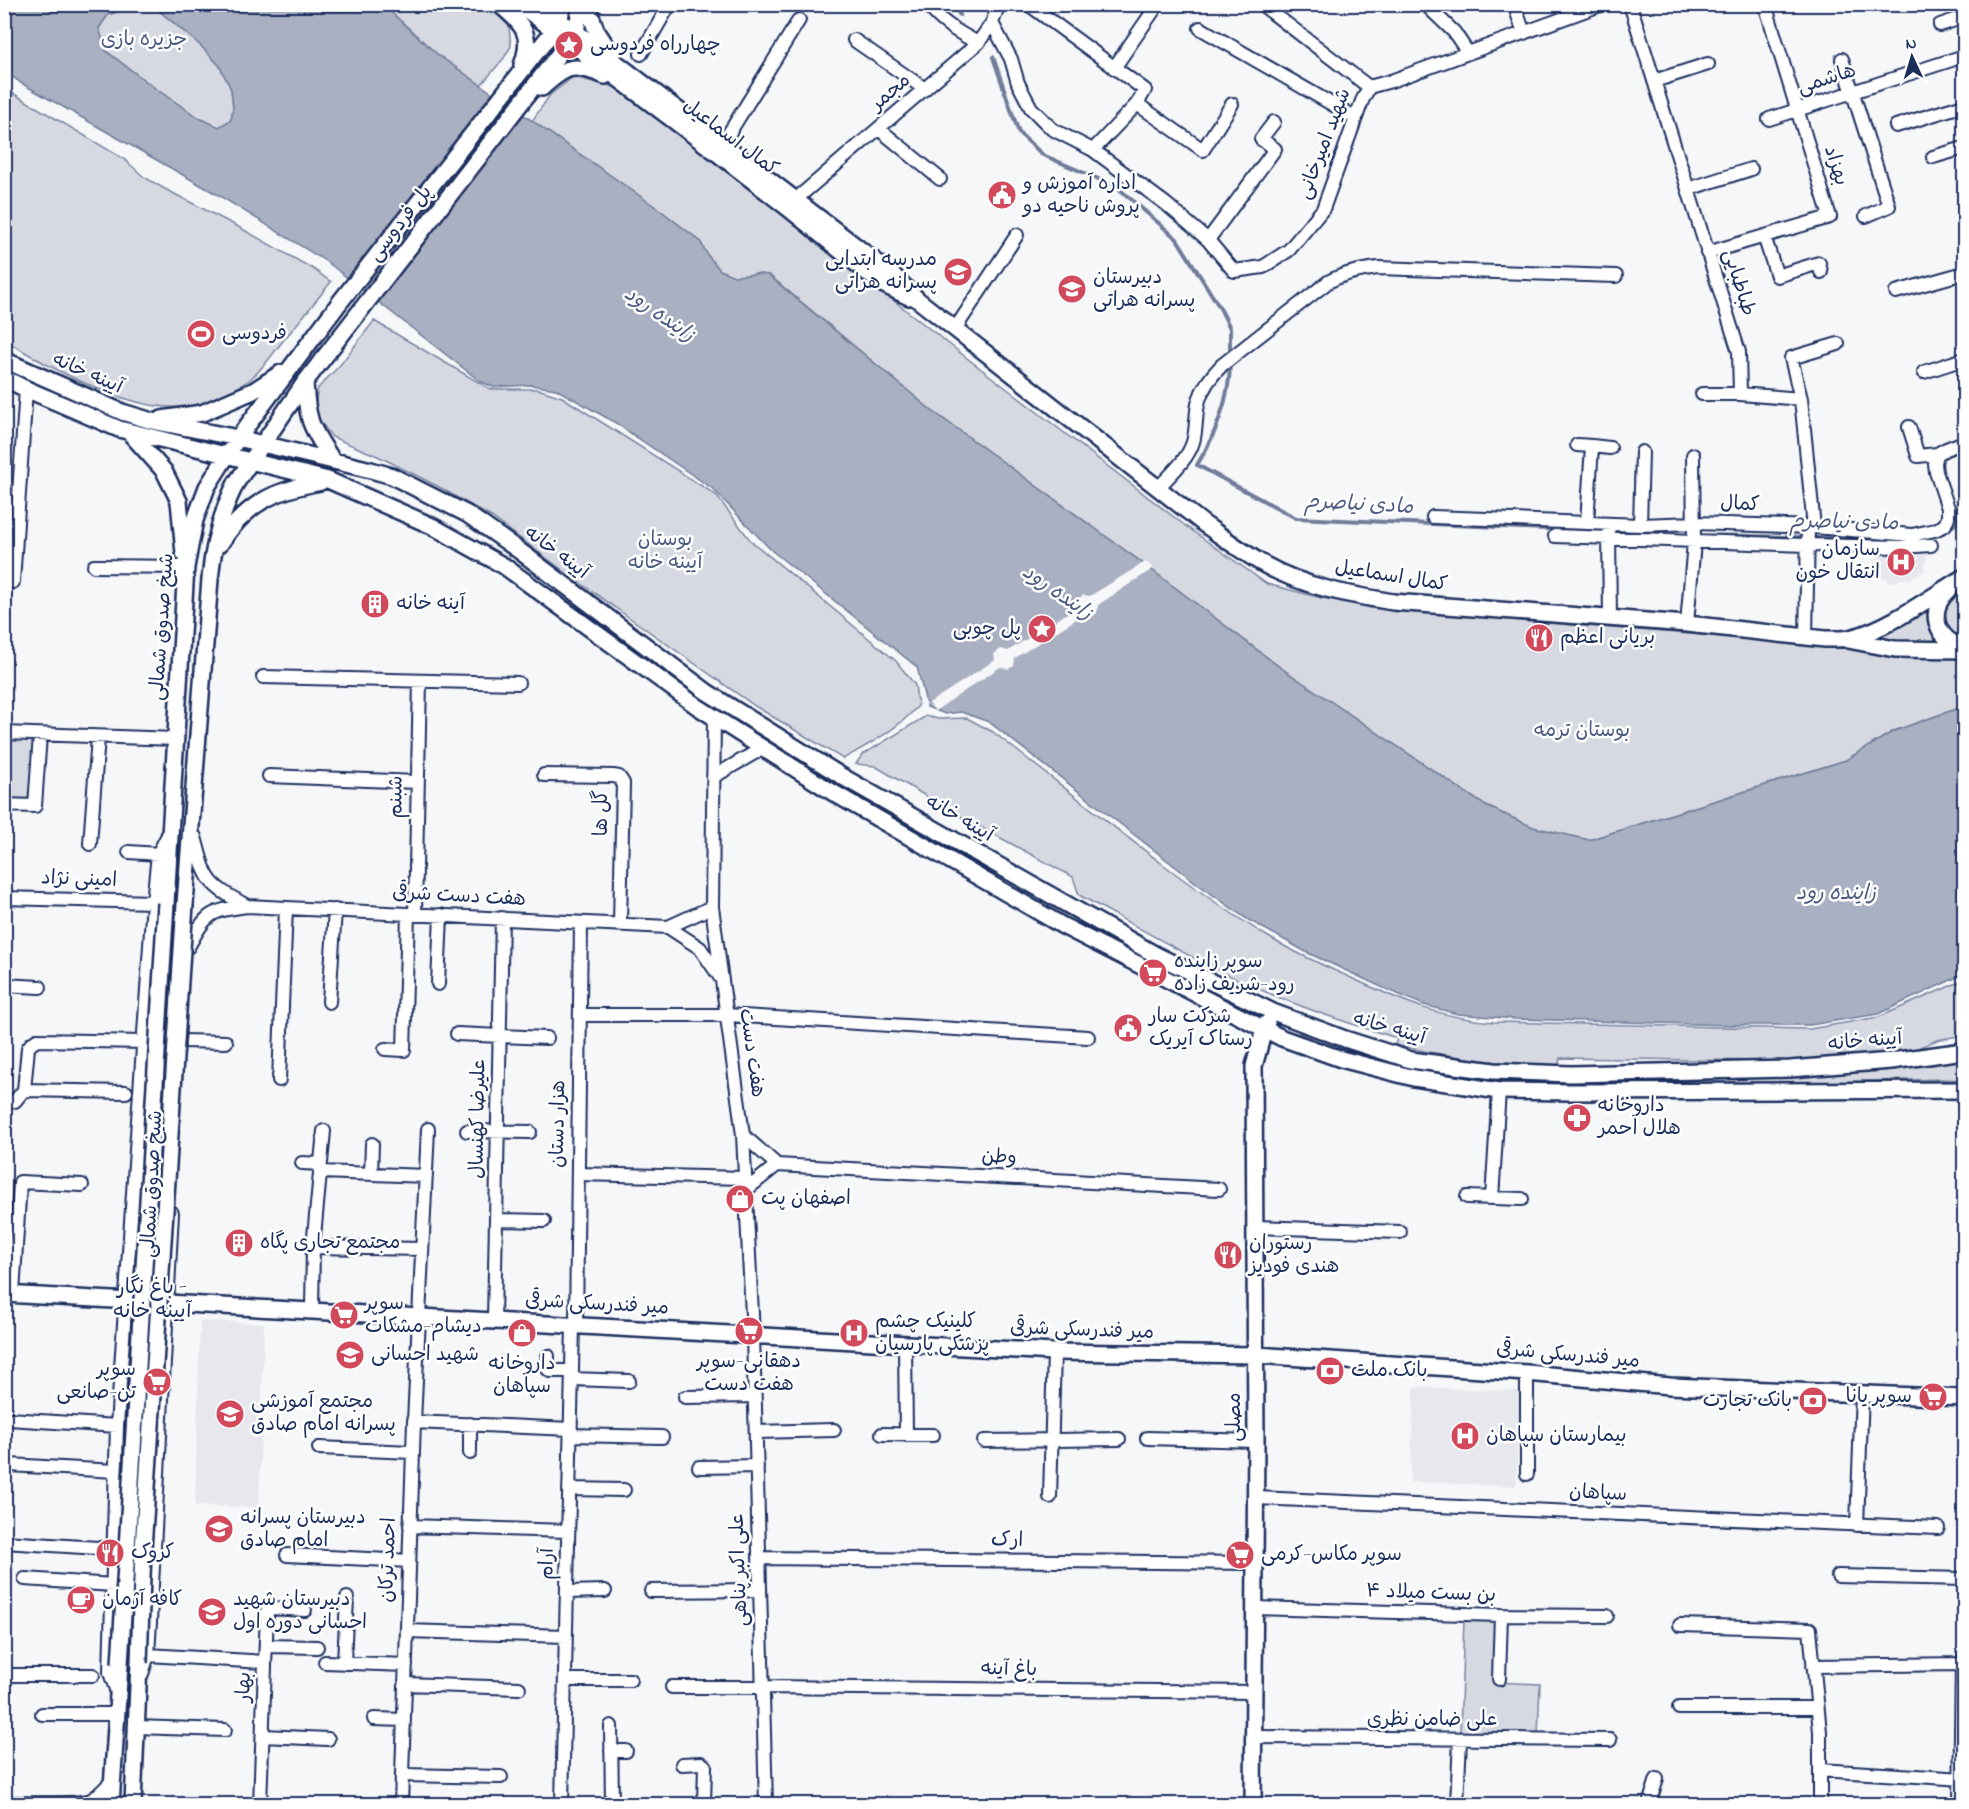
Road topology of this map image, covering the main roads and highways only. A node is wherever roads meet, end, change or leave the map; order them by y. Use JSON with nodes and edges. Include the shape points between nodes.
{"nodes":[{"id":1,"x":499,"y":4,"type":"edge"},
{"id":2,"x":519,"y":4,"type":"edge"},
{"id":3,"x":537,"y":4,"type":"edge"},
{"id":4,"x":562,"y":4,"type":"edge"},
{"id":5,"x":581,"y":4,"type":"edge"},
{"id":6,"x":587,"y":4,"type":"edge"},
{"id":7,"x":556,"y":26,"type":"junction"},
{"id":8,"x":572,"y":37,"type":"junction"},
{"id":9,"x":620,"y":66,"type":"junction"},
{"id":10,"x":517,"y":79,"type":"junction"},
{"id":11,"x":623,"y":83,"type":"junction"},
{"id":12,"x":528,"y":94,"type":"junction"},
{"id":13,"x":918,"y":300,"type":"junction"},
{"id":14,"x":4,"y":360,"type":"edge"},
{"id":15,"x":291,"y":366,"type":"junction"},
{"id":16,"x":4,"y":378,"type":"edge"},
{"id":17,"x":305,"y":382,"type":"junction"},
{"id":18,"x":152,"y":421,"type":"junction"},
{"id":19,"x":129,"y":432,"type":"junction"},
{"id":20,"x":238,"y":438,"type":"junction"},
{"id":21,"x":262,"y":445,"type":"junction"},
{"id":22,"x":226,"y":455,"type":"junction"},
{"id":23,"x":333,"y":460,"type":"junction"},
{"id":24,"x":250,"y":462,"type":"junction"},
{"id":25,"x":328,"y":480,"type":"junction"},
{"id":26,"x":453,"y":507,"type":"junction"},
{"id":27,"x":442,"y":532,"type":"junction"},
{"id":28,"x":212,"y":556,"type":"junction"},
{"id":29,"x":186,"y":567,"type":"junction"},
{"id":30,"x":1963,"y":577,"type":"edge"},
{"id":31,"x":1842,"y":639,"type":"junction"},
{"id":32,"x":1965,"y":649,"type":"edge"},
{"id":33,"x":1273,"y":1012,"type":"junction"},
{"id":34,"x":1264,"y":1030,"type":"junction"},
{"id":35,"x":1965,"y":1051,"type":"edge"},
{"id":36,"x":1671,"y":1072,"type":"junction"},
{"id":37,"x":1965,"y":1090,"type":"edge"},
{"id":38,"x":1672,"y":1092,"type":"junction"},
{"id":39,"x":9,"y":1294,"type":"edge"},
{"id":40,"x":1256,"y":1355,"type":"junction"},
{"id":41,"x":1965,"y":1398,"type":"edge"},
{"id":42,"x":111,"y":1804,"type":"edge"},
{"id":43,"x":133,"y":1804,"type":"edge"},
{"id":44,"x":1253,"y":1804,"type":"edge"}],
"edges":[{"from":1,"to":10,"type":"main road","via":[[526,35],[528,44]]},
{"from":2,"to":7,"type":"main road","name":"کمال اسماعیل"},
{"from":3,"to":7,"type":"main road","name":"کمال اسماعیل"},
{"from":4,"to":7,"type":"main road"},
{"from":5,"to":8,"type":"main road"},
{"from":6,"to":9,"type":"main road","via":[[596,30]]},
{"from":7,"to":8,"type":"main road","name":"کمال اسماعیل"},
{"from":7,"to":10,"type":"main road","name":"پل فردوسی"},
{"from":8,"to":9,"type":"main road","name":"کمال اسماعیل"},
{"from":8,"to":11,"type":"main road","name":"کمال اسماعیل"},
{"from":8,"to":12,"type":"main road","name":"پل فردوسی"},
{"from":9,"to":13,"type":"main road","name":"کمال اسماعیل","via":[[891,273]]},
{"from":10,"to":15,"type":"main road","name":"پل فردوسی"},
{"from":11,"to":12,"type":"main road","via":[[575,68],[560,72]]},
{"from":11,"to":13,"type":"main road","name":"کمال اسماعیل","via":[[880,283]]},
{"from":12,"to":17,"type":"main road","name":"پل فردوسی"},
{"from":13,"to":31,"type":"main road","name":"کمال اسماعیل","via":[[1204,524],[1267,566],[1315,585],[1393,602]]},
{"from":14,"to":18,"type":"main road","name":"آیینه خانه","via":[[122,412]]},
{"from":15,"to":18,"type":"main road","via":[[254,391],[202,413]]},
{"from":15,"to":20,"type":"main road","name":"پل فردوسی"},
{"from":16,"to":19,"type":"main road","name":"آیینه خانه"},
{"from":17,"to":21,"type":"main road","name":"پل فردوسی"},
{"from":17,"to":23,"type":"main road","via":[[307,412],[314,432]]},
{"from":18,"to":20,"type":"main road","name":"آیینه خانه"},
{"from":19,"to":22,"type":"main road","name":"آیینه خانه"},
{"from":19,"to":29,"type":"main road","via":[[164,471],[179,501]]},
{"from":20,"to":21,"type":"main road","name":"آیینه خانه"},
{"from":20,"to":22,"type":"main road","name":"شیخ صدوق شمالی"},
{"from":21,"to":23,"type":"main road","name":"آیینه خانه"},
{"from":21,"to":24,"type":"main road","name":"شیخ صدوق شمالی"},
{"from":22,"to":24,"type":"main road","name":"آیینه خانه"},
{"from":22,"to":29,"type":"main road","name":"شیخ صدوق شمالی","via":[[199,510]]},
{"from":23,"to":26,"type":"main road","name":"آیینه خانه","via":[[392,476]]},
{"from":24,"to":25,"type":"main road","name":"آیینه خانه"},
{"from":24,"to":28,"type":"main road","name":"شیخ صدوق شمالی","via":[[228,499]]},
{"from":25,"to":27,"type":"main road","name":"آیینه خانه"},
{"from":25,"to":28,"type":"main road","via":[[290,487],[259,502],[231,527]]},
{"from":26,"to":27,"type":"main road","via":[[443,517]]},
{"from":26,"to":33,"type":"main road","name":"آیینه خانه","via":[[517,549],[707,692],[843,777],[1156,956]]},
{"from":27,"to":34,"type":"main road","name":"آیینه خانه","via":[[504,566],[714,717],[832,792],[1062,926]]},
{"from":28,"to":43,"type":"main road","name":"شیخ صدوق شمالی","bridge":true,"via":[[142,1549],[143,1659]]},
{"from":29,"to":42,"type":"main road","name":"شیخ صدوق شمالی","bridge":true,"via":[[171,830],[160,903]]},
{"from":30,"to":31,"type":"main road","name":"کمال اسماعیل","via":[[1884,624]]},
{"from":30,"to":32,"type":"main road","via":[[1943,596],[1935,613],[1948,640]]},
{"from":31,"to":32,"type":"main road","name":"کمال اسماعیل","via":[[1895,649]]},
{"from":33,"to":34,"type":"main road","name":"مصلی"},
{"from":33,"to":36,"type":"main road","name":"آیینه خانه","via":[[1411,1060],[1494,1071]]},
{"from":34,"to":38,"type":"main road","name":"آیینه خانه","via":[[1341,1059],[1414,1078],[1499,1090]]},
{"from":34,"to":40,"type":"main road","name":"مصلی","via":[[1254,1066]]},
{"from":35,"to":36,"type":"main road","name":"آیینه خانه","via":[[1790,1069]]},
{"from":36,"to":38,"type":"main road"},
{"from":37,"to":38,"type":"main road","name":"آیینه خانه"},
{"from":39,"to":40,"type":"main road","name":"میر فندرسکی شرقی","via":[[1054,1352]]},
{"from":40,"to":41,"type":"main road","name":"میر فندرسکی شرقی","via":[[1670,1386]]},
{"from":40,"to":44,"type":"main road","name":"مصلی"}]}
